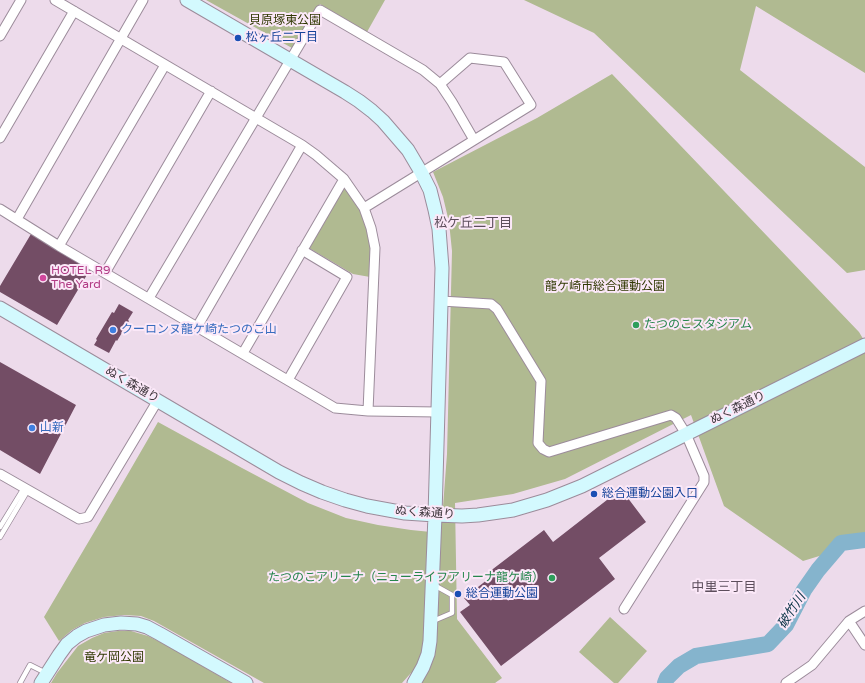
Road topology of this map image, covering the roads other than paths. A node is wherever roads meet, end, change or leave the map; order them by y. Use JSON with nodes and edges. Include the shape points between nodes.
{"nodes":[{"id":1,"x":21,"y":0,"type":"edge"},
{"id":2,"x":55,"y":0,"type":"edge"},
{"id":3,"x":143,"y":0,"type":"edge"},
{"id":4,"x":187,"y":0,"type":"edge"},
{"id":5,"x":74,"y":12,"type":"junction"},
{"id":6,"x":0,"y":36,"type":"edge"},
{"id":7,"x":120,"y":38,"type":"junction"},
{"id":8,"x":290,"y":60,"type":"junction"},
{"id":9,"x":165,"y":65,"type":"junction"},
{"id":10,"x":440,"y":84,"type":"junction"},
{"id":11,"x":210,"y":91,"type":"junction"},
{"id":12,"x":256,"y":118,"type":"junction"},
{"id":13,"x":0,"y":138,"type":"edge"},
{"id":14,"x":474,"y":140,"type":"junction"},
{"id":15,"x":302,"y":145,"type":"junction"},
{"id":16,"x":421,"y":172,"type":"junction"},
{"id":17,"x":344,"y":179,"type":"junction"},
{"id":18,"x":364,"y":208,"type":"junction"},
{"id":19,"x":0,"y":209,"type":"edge"},
{"id":20,"x":17,"y":219,"type":"junction"},
{"id":21,"x":59,"y":246,"type":"junction"},
{"id":22,"x":302,"y":250,"type":"junction"},
{"id":23,"x":105,"y":273,"type":"junction"},
{"id":24,"x":149,"y":298,"type":"junction"},
{"id":25,"x":441,"y":301,"type":"junction"},
{"id":26,"x":0,"y":308,"type":"edge"},
{"id":27,"x":197,"y":326,"type":"junction"},
{"id":28,"x":865,"y":345,"type":"edge"},
{"id":29,"x":243,"y":353,"type":"junction"},
{"id":30,"x":288,"y":380,"type":"junction"},
{"id":31,"x":158,"y":400,"type":"junction"},
{"id":32,"x":368,"y":411,"type":"junction"},
{"id":33,"x":438,"y":412,"type":"junction"},
{"id":34,"x":686,"y":434,"type":"junction"},
{"id":35,"x":0,"y":474,"type":"edge"},
{"id":36,"x":26,"y":489,"type":"junction"},
{"id":37,"x":435,"y":515,"type":"junction"},
{"id":38,"x":0,"y":527,"type":"edge"},
{"id":39,"x":0,"y":537,"type":"edge"},
{"id":40,"x":432,"y":584,"type":"junction"},
{"id":41,"x":624,"y":609,"type":"dead end"},
{"id":42,"x":865,"y":611,"type":"edge"},
{"id":43,"x":431,"y":622,"type":"junction"},
{"id":44,"x":849,"y":622,"type":"junction"},
{"id":45,"x":865,"y":645,"type":"edge"},
{"id":46,"x":44,"y":678,"type":"edge"},
{"id":47,"x":20,"y":683,"type":"edge"},
{"id":48,"x":246,"y":683,"type":"edge"},
{"id":49,"x":414,"y":683,"type":"edge"},
{"id":50,"x":786,"y":683,"type":"edge"}],
"edges":[{"from":1,"to":6,"type":"street"},
{"from":2,"to":5,"type":"street"},
{"from":3,"to":7,"type":"street"},
{"from":4,"to":8,"type":"street"},
{"from":5,"to":7,"type":"street"},
{"from":5,"to":13,"type":"street"},
{"from":7,"to":9,"type":"street"},
{"from":7,"to":20,"type":"street"},
{"from":8,"to":10,"type":"street","via":[[320,10],[423,70]]},
{"from":8,"to":12,"type":"street"},
{"from":8,"to":16,"type":"street","via":[[372,111],[408,150]]},
{"from":9,"to":11,"type":"street"},
{"from":9,"to":21,"type":"street"},
{"from":10,"to":14,"type":"street"},
{"from":10,"to":14,"type":"street","via":[[470,58],[504,62],[531,105]]},
{"from":11,"to":12,"type":"street"},
{"from":11,"to":23,"type":"street"},
{"from":12,"to":15,"type":"street"},
{"from":12,"to":24,"type":"street"},
{"from":14,"to":16,"type":"street"},
{"from":15,"to":17,"type":"street"},
{"from":15,"to":27,"type":"street"},
{"from":16,"to":18,"type":"street"},
{"from":16,"to":25,"type":"street","via":[[430,190],[439,229]]},
{"from":17,"to":18,"type":"street"},
{"from":17,"to":22,"type":"street"},
{"from":18,"to":32,"type":"street","via":[[375,248]]},
{"from":19,"to":20,"type":"street"},
{"from":20,"to":21,"type":"street"},
{"from":21,"to":23,"type":"street"},
{"from":22,"to":29,"type":"street"},
{"from":22,"to":30,"type":"street","via":[[347,277]]},
{"from":23,"to":24,"type":"street"},
{"from":24,"to":27,"type":"street"},
{"from":25,"to":33,"type":"street"},
{"from":25,"to":34,"type":"street","via":[[491,304],[497,309],[541,381],[538,443],[543,449],[549,452],[671,415],[676,418]]},
{"from":26,"to":31,"type":"street","name":"ぬく森通り"},
{"from":27,"to":29,"type":"street"},
{"from":28,"to":34,"type":"street","name":"ぬく森通り"},
{"from":29,"to":30,"type":"street"},
{"from":30,"to":32,"type":"street","via":[[335,408]]},
{"from":31,"to":36,"type":"street","via":[[88,517],[79,519]]},
{"from":31,"to":37,"type":"street","name":"ぬく森通り","via":[[279,472],[322,492],[367,506],[404,513]]},
{"from":32,"to":33,"type":"street"},
{"from":33,"to":37,"type":"street"},
{"from":34,"to":37,"type":"street","name":"ぬく森通り","via":[[582,486],[547,500],[499,512],[462,516]]},
{"from":34,"to":41,"type":"street","via":[[704,476],[704,482]]},
{"from":35,"to":36,"type":"street"},
{"from":36,"to":38,"type":"lane"},
{"from":36,"to":39,"type":"lane"},
{"from":37,"to":40,"type":"street"},
{"from":40,"to":43,"type":"street"},
{"from":40,"to":43,"type":"lane","via":[[452,595],[452,613]]},
{"from":42,"to":44,"type":"street"},
{"from":43,"to":49,"type":"street","via":[[428,654]]},
{"from":44,"to":45,"type":"street"},
{"from":44,"to":50,"type":"street","via":[[812,665]]},
{"from":46,"to":47,"type":"lane","via":[[30,665]]},
{"from":46,"to":48,"type":"street","via":[[67,644],[77,636],[104,625],[121,623],[147,627]]}]}
